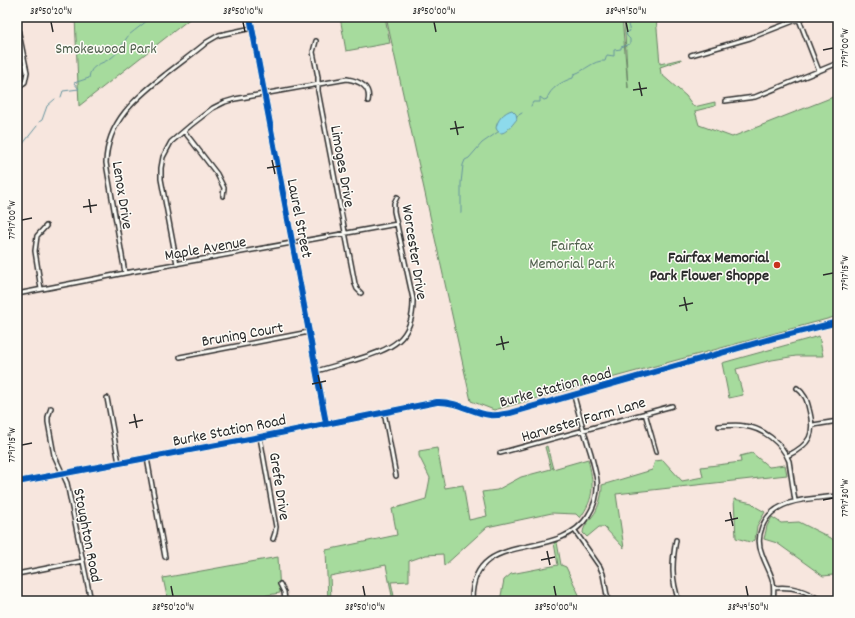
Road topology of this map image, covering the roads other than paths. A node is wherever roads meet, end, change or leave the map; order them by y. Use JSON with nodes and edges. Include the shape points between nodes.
{"nodes":[{"id":1,"x":250,"y":17,"type":"edge"},
{"id":2,"x":804,"y":17,"type":"edge"},
{"id":3,"x":798,"y":18,"type":"edge"},
{"id":4,"x":17,"y":24,"type":"edge"},
{"id":5,"x":252,"y":28,"type":"junction"},
{"id":6,"x":316,"y":41,"type":"dead end"},
{"id":7,"x":691,"y":55,"type":"dead end"},
{"id":8,"x":838,"y":63,"type":"edge"},
{"id":9,"x":819,"y":71,"type":"junction"},
{"id":10,"x":317,"y":84,"type":"junction"},
{"id":11,"x":17,"y":88,"type":"edge"},
{"id":12,"x":264,"y":94,"type":"junction"},
{"id":13,"x":368,"y":101,"type":"dead end"},
{"id":14,"x":725,"y":101,"type":"dead end"},
{"id":15,"x":184,"y":131,"type":"junction"},
{"id":16,"x":223,"y":196,"type":"dead end"},
{"id":17,"x":396,"y":197,"type":"dead end"},
{"id":18,"x":397,"y":224,"type":"junction"},
{"id":19,"x":46,"y":226,"type":"dead end"},
{"id":20,"x":345,"y":233,"type":"junction"},
{"id":21,"x":292,"y":243,"type":"junction"},
{"id":22,"x":178,"y":264,"type":"junction"},
{"id":23,"x":125,"y":273,"type":"junction"},
{"id":24,"x":41,"y":289,"type":"junction"},
{"id":25,"x":361,"y":293,"type":"dead end"},
{"id":26,"x":17,"y":294,"type":"edge"},
{"id":27,"x":838,"y":322,"type":"edge"},
{"id":28,"x":309,"y":332,"type":"junction"},
{"id":29,"x":180,"y":357,"type":"dead end"},
{"id":30,"x":317,"y":371,"type":"junction"},
{"id":31,"x":797,"y":388,"type":"dead end"},
{"id":32,"x":574,"y":396,"type":"junction"},
{"id":33,"x":107,"y":398,"type":"dead end"},
{"id":34,"x":672,"y":406,"type":"dead end"},
{"id":35,"x":51,"y":408,"type":"dead end"},
{"id":36,"x":384,"y":412,"type":"junction"},
{"id":37,"x":645,"y":413,"type":"junction"},
{"id":38,"x":838,"y":421,"type":"edge"},
{"id":39,"x":326,"y":423,"type":"junction"},
{"id":40,"x":813,"y":425,"type":"junction"},
{"id":41,"x":719,"y":426,"type":"dead end"},
{"id":42,"x":584,"y":430,"type":"junction"},
{"id":43,"x":260,"y":437,"type":"junction"},
{"id":44,"x":656,"y":452,"type":"dead end"},
{"id":45,"x":500,"y":453,"type":"dead end"},
{"id":46,"x":787,"y":456,"type":"junction"},
{"id":47,"x":147,"y":458,"type":"junction"},
{"id":48,"x":119,"y":463,"type":"junction"},
{"id":49,"x":63,"y":474,"type":"junction"},
{"id":50,"x":396,"y":476,"type":"dead end"},
{"id":51,"x":17,"y":482,"type":"edge"},
{"id":52,"x":838,"y":496,"type":"edge"},
{"id":53,"x":795,"y":501,"type":"junction"},
{"id":54,"x":575,"y":531,"type":"junction"},
{"id":55,"x":273,"y":539,"type":"dead end"},
{"id":56,"x":676,"y":540,"type":"dead end"},
{"id":57,"x":166,"y":556,"type":"dead end"},
{"id":58,"x":83,"y":561,"type":"junction"},
{"id":59,"x":17,"y":574,"type":"edge"},
{"id":60,"x":280,"y":584,"type":"dead end"},
{"id":61,"x":774,"y":588,"type":"junction"},
{"id":62,"x":91,"y":601,"type":"edge"},
{"id":63,"x":285,"y":601,"type":"edge"},
{"id":64,"x":472,"y":601,"type":"edge"},
{"id":65,"x":608,"y":601,"type":"edge"},
{"id":66,"x":679,"y":601,"type":"edge"},
{"id":67,"x":773,"y":601,"type":"edge"},
{"id":68,"x":823,"y":601,"type":"edge"}],
"edges":[{"from":1,"to":5,"type":"street","name":"Laurel Street"},
{"from":2,"to":3,"type":"street"},
{"from":3,"to":7,"type":"street","via":[[750,38]]},
{"from":3,"to":9,"type":"street"},
{"from":4,"to":11,"type":"street","via":[[27,76],[25,82]]},
{"from":5,"to":12,"type":"street","name":"Laurel Street"},
{"from":5,"to":23,"type":"street","name":"Lenox Drive","via":[[219,35],[207,42],[136,98],[113,131],[107,148],[106,163]]},
{"from":6,"to":10,"type":"street","name":"Limoges Drive","via":[[313,52]]},
{"from":8,"to":9,"type":"street"},
{"from":9,"to":14,"type":"street","via":[[755,96]]},
{"from":10,"to":12,"type":"street"},
{"from":10,"to":13,"type":"street","via":[[353,80],[366,88]]},
{"from":10,"to":20,"type":"street","name":"Limoges Drive"},
{"from":12,"to":15,"type":"street","via":[[221,104]]},
{"from":12,"to":21,"type":"street","name":"Laurel Street"},
{"from":15,"to":16,"type":"street","via":[[217,174],[224,188]]},
{"from":15,"to":22,"type":"street","via":[[168,146],[161,168]]},
{"from":17,"to":18,"type":"street","name":"Worcester Drive","via":[[394,210]]},
{"from":18,"to":20,"type":"street","name":"Maple Avenue"},
{"from":18,"to":30,"type":"street","name":"Worcester Drive","via":[[413,299],[413,310],[407,329],[397,341],[384,350]]},
{"from":19,"to":24,"type":"street","via":[[37,236],[35,251]]},
{"from":20,"to":21,"type":"street","name":"Maple Avenue"},
{"from":20,"to":25,"type":"street","name":"Limoges Drive","via":[[355,284]]},
{"from":21,"to":22,"type":"street","name":"Maple Avenue"},
{"from":21,"to":28,"type":"street","name":"Laurel Street"},
{"from":22,"to":23,"type":"street","name":"Maple Avenue"},
{"from":23,"to":24,"type":"street","name":"Maple Avenue"},
{"from":24,"to":26,"type":"street","name":"Maple Avenue"},
{"from":27,"to":32,"type":"street","name":"Burke Station Road"},
{"from":28,"to":29,"type":"street","name":"Bruning Court"},
{"from":28,"to":30,"type":"street","name":"Laurel Street"},
{"from":30,"to":39,"type":"street","name":"Laurel Street"},
{"from":31,"to":40,"type":"street","via":[[803,392]]},
{"from":32,"to":36,"type":"street","name":"Burke Station Road","via":[[498,415],[486,415],[448,402]]},
{"from":32,"to":42,"type":"street"},
{"from":33,"to":48,"type":"street"},
{"from":34,"to":37,"type":"street","name":"Harvester Farm Lane"},
{"from":35,"to":49,"type":"street","name":"Stoughton Road","via":[[48,422],[53,450]]},
{"from":36,"to":39,"type":"street","name":"Burke Station Road"},
{"from":36,"to":50,"type":"street"},
{"from":37,"to":42,"type":"street","name":"Harvester Farm Lane"},
{"from":37,"to":44,"type":"street"},
{"from":38,"to":40,"type":"street"},
{"from":39,"to":43,"type":"street","name":"Burke Station Road"},
{"from":40,"to":46,"type":"street","via":[[804,445]]},
{"from":41,"to":46,"type":"street","via":[[742,425],[759,430],[774,440]]},
{"from":42,"to":45,"type":"street","name":"Harvester Farm Lane"},
{"from":42,"to":54,"type":"street","via":[[596,472],[597,489],[591,511]]},
{"from":43,"to":47,"type":"street","name":"Burke Station Road"},
{"from":43,"to":55,"type":"street","name":"Grefe Drive","via":[[276,527]]},
{"from":46,"to":53,"type":"street"},
{"from":47,"to":48,"type":"street","name":"Burke Station Road"},
{"from":47,"to":57,"type":"street"},
{"from":48,"to":49,"type":"street","name":"Burke Station Road"},
{"from":49,"to":51,"type":"street","name":"Burke Station Road"},
{"from":49,"to":58,"type":"street","name":"Stoughton Road"},
{"from":52,"to":53,"type":"street"},
{"from":53,"to":61,"type":"street","via":[[773,511],[760,532],[761,550]]},
{"from":54,"to":64,"type":"street","via":[[555,540],[503,552],[491,558],[475,578]]},
{"from":54,"to":65,"type":"street","via":[[600,567]]},
{"from":56,"to":66,"type":"street","via":[[673,578]]},
{"from":58,"to":59,"type":"street"},
{"from":58,"to":62,"type":"street","name":"Stoughton Road"},
{"from":60,"to":63,"type":"street"},
{"from":61,"to":67,"type":"street"},
{"from":61,"to":68,"type":"street","via":[[796,588]]}]}
